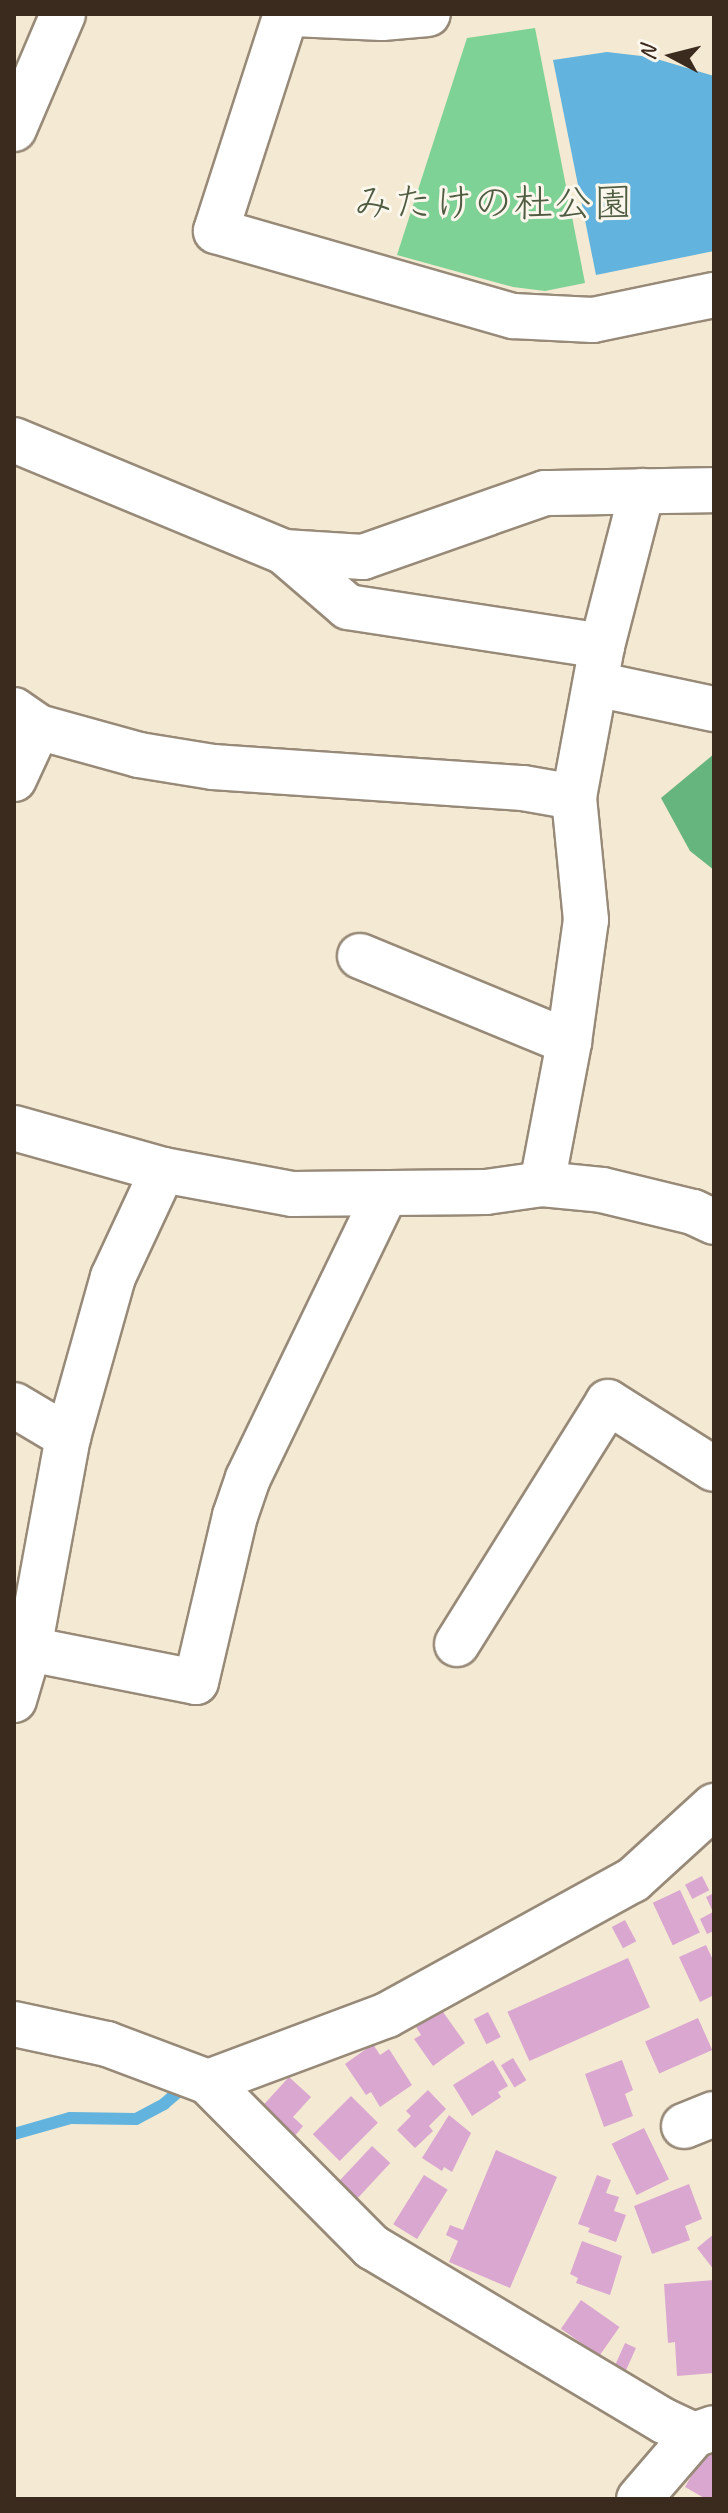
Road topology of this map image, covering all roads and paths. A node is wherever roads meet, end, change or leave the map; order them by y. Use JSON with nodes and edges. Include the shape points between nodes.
{"nodes":[{"id":1,"x":63,"y":14,"type":"edge"},
{"id":2,"x":286,"y":14,"type":"edge"},
{"id":3,"x":294,"y":14,"type":"edge"},
{"id":4,"x":428,"y":14,"type":"edge"},
{"id":5,"x":14,"y":129,"type":"edge"},
{"id":6,"x":714,"y":295,"type":"edge"},
{"id":7,"x":14,"y":440,"type":"edge"},
{"id":8,"x":714,"y":490,"type":"edge"},
{"id":9,"x":642,"y":491,"type":"junction"},
{"id":10,"x":284,"y":552,"type":"junction"},
{"id":11,"x":599,"y":665,"type":"junction"},
{"id":12,"x":714,"y":709,"type":"edge"},
{"id":13,"x":26,"y":719,"type":"edge"},
{"id":14,"x":14,"y":779,"type":"edge"},
{"id":15,"x":574,"y":797,"type":"junction"},
{"id":16,"x":360,"y":956,"type":"dead end"},
{"id":17,"x":569,"y":1042,"type":"junction"},
{"id":18,"x":14,"y":1128,"type":"edge"},
{"id":19,"x":163,"y":1170,"type":"junction"},
{"id":20,"x":542,"y":1184,"type":"junction"},
{"id":21,"x":385,"y":1195,"type":"junction"},
{"id":22,"x":714,"y":1222,"type":"edge"},
{"id":23,"x":14,"y":1405,"type":"edge"},
{"id":24,"x":68,"y":1437,"type":"junction"},
{"id":25,"x":714,"y":1469,"type":"edge"},
{"id":26,"x":31,"y":1531,"type":"edge"},
{"id":27,"x":457,"y":1644,"type":"dead end"},
{"id":28,"x":29,"y":1649,"type":"junction"},
{"id":29,"x":14,"y":1700,"type":"edge"},
{"id":30,"x":710,"y":1824,"type":"edge"},
{"id":31,"x":14,"y":2024,"type":"edge"},
{"id":32,"x":208,"y":2082,"type":"junction"},
{"id":33,"x":704,"y":2432,"type":"edge"},
{"id":34,"x":639,"y":2499,"type":"edge"}],
"edges":[{"from":1,"to":5,"type":"street"},
{"from":2,"to":6,"type":"street","via":[[216,231],[513,316],[593,320]]},
{"from":3,"to":4,"type":"street"},
{"from":7,"to":10,"type":"street"},
{"from":8,"to":9,"type":"street"},
{"from":9,"to":10,"type":"street","via":[[545,493],[363,557]]},
{"from":9,"to":11,"type":"street"},
{"from":10,"to":11,"type":"street","via":[[348,607]]},
{"from":11,"to":12,"type":"street"},
{"from":11,"to":15,"type":"street"},
{"from":13,"to":14,"type":"street"},
{"from":13,"to":15,"type":"street","via":[[139,755],[213,767],[523,788]]},
{"from":15,"to":17,"type":"street","via":[[586,920]]},
{"from":16,"to":17,"type":"street"},
{"from":17,"to":20,"type":"street"},
{"from":18,"to":19,"type":"street"},
{"from":19,"to":21,"type":"street","via":[[293,1194]]},
{"from":19,"to":24,"type":"street","via":[[113,1277]]},
{"from":20,"to":21,"type":"street","via":[[486,1192]]},
{"from":20,"to":22,"type":"street","via":[[602,1190]]},
{"from":21,"to":28,"type":"street","via":[[248,1478],[196,1682]]},
{"from":23,"to":24,"type":"street"},
{"from":24,"to":26,"type":"street"},
{"from":25,"to":27,"type":"street","via":[[608,1402]]},
{"from":26,"to":28,"type":"street"},
{"from":28,"to":29,"type":"street"},
{"from":30,"to":32,"type":"street","via":[[633,1880],[387,2015]]},
{"from":31,"to":32,"type":"street","via":[[107,2044]]},
{"from":32,"to":33,"type":"street","via":[[372,2247],[664,2421]]},
{"from":33,"to":34,"type":"street"}]}
